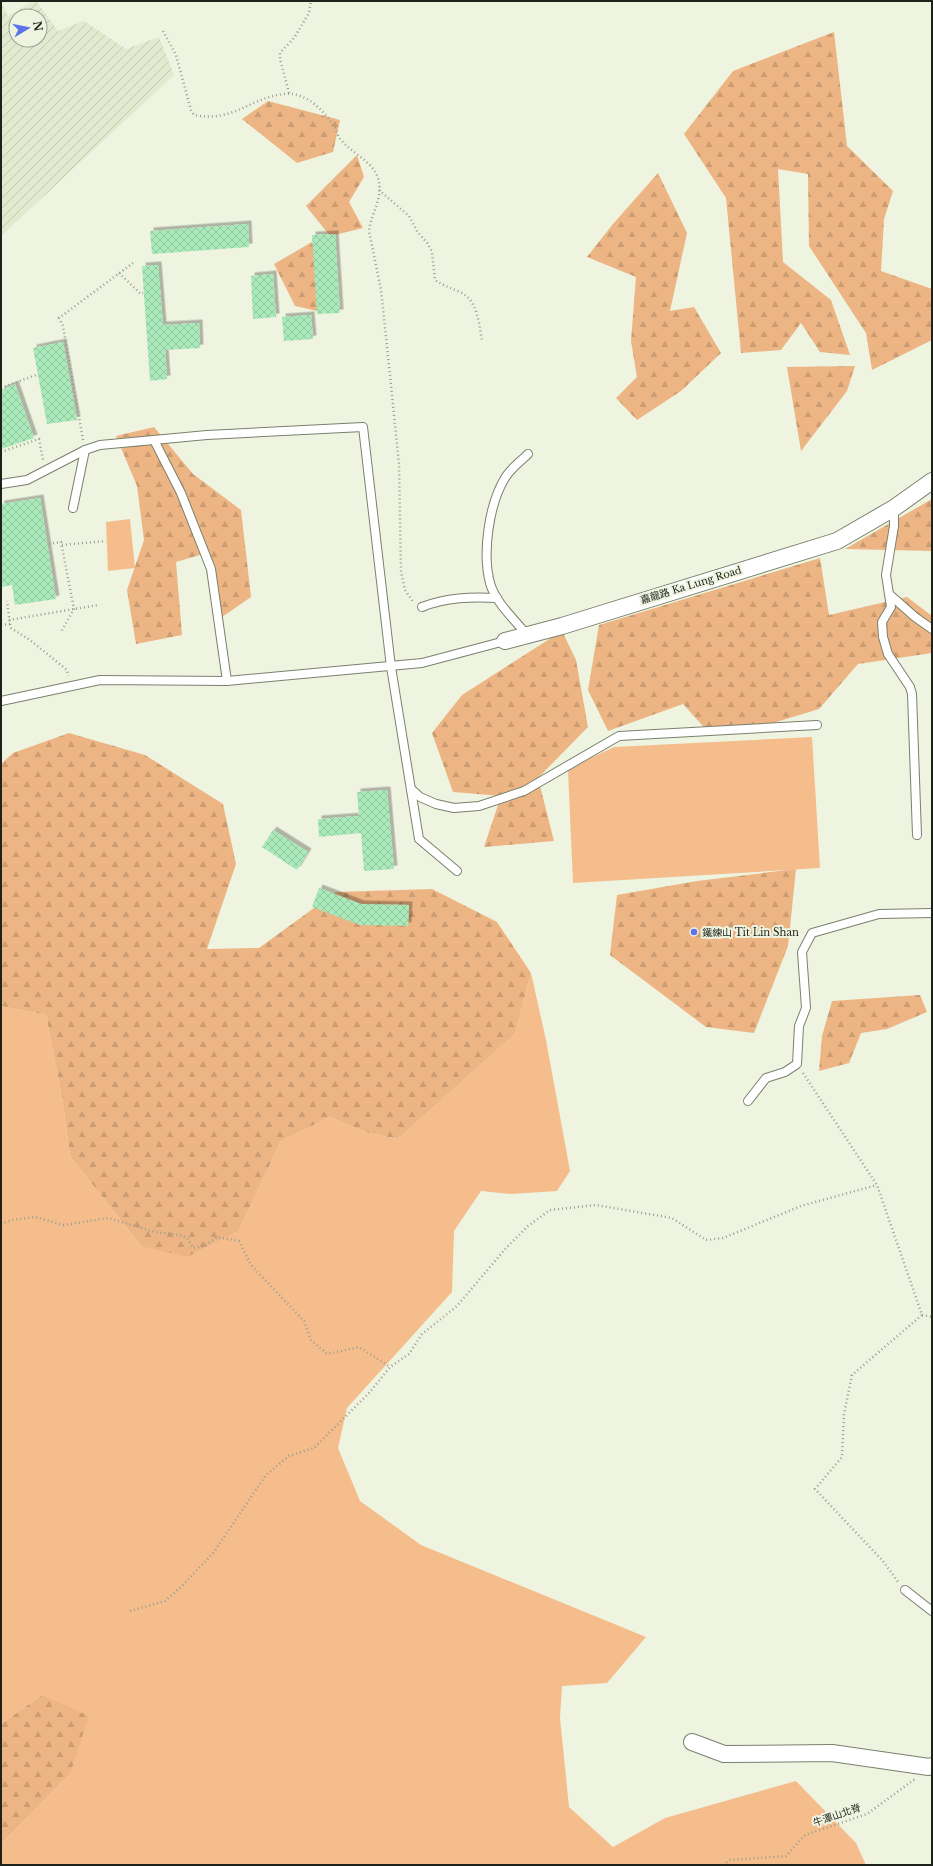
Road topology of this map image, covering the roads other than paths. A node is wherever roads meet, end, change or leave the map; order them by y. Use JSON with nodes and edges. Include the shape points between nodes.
{"nodes":[{"id":1,"x":154,"y":440,"type":"junction"},
{"id":2,"x":85,"y":450,"type":"junction"},
{"id":3,"x":528,"y":454,"type":"dead end"},
{"id":4,"x":932,"y":480,"type":"edge"},
{"id":5,"x":1,"y":484,"type":"edge"},
{"id":6,"x":73,"y":508,"type":"dead end"},
{"id":7,"x":894,"y":508,"type":"junction"},
{"id":8,"x":889,"y":594,"type":"junction"},
{"id":9,"x":497,"y":598,"type":"junction"},
{"id":10,"x":422,"y":607,"type":"road end"},
{"id":11,"x":932,"y":629,"type":"edge"},
{"id":12,"x":527,"y":635,"type":"junction"},
{"id":13,"x":505,"y":641,"type":"joint"},
{"id":14,"x":391,"y":667,"type":"junction"},
{"id":15,"x":227,"y":681,"type":"junction"},
{"id":16,"x":1,"y":701,"type":"edge"},
{"id":17,"x":817,"y":725,"type":"dead end"},
{"id":18,"x":411,"y":789,"type":"junction"},
{"id":19,"x":917,"y":835,"type":"dead end"},
{"id":20,"x":457,"y":871,"type":"dead end"},
{"id":21,"x":932,"y":913,"type":"edge"},
{"id":22,"x":748,"y":1101,"type":"dead end"},
{"id":23,"x":905,"y":1590,"type":"road end"},
{"id":24,"x":932,"y":1611,"type":"edge"},
{"id":25,"x":692,"y":1742,"type":"dead end"},
{"id":26,"x":930,"y":1767,"type":"edge"}],
"edges":[{"from":1,"to":2,"type":"lane","via":[[100,445]]},
{"from":1,"to":14,"type":"lane","via":[[363,428]]},
{"from":1,"to":15,"type":"lane","via":[[181,493],[211,569]]},
{"from":2,"to":5,"type":"lane","via":[[27,480]]},
{"from":2,"to":6,"type":"lane"},
{"from":3,"to":9,"type":"lane","via":[[505,478],[491,512],[486,549],[490,583]]},
{"from":4,"to":7,"type":"street","name":"嘉龍路 Ka Lung Road"},
{"from":7,"to":8,"type":"lane","via":[[894,526],[886,576]]},
{"from":7,"to":12,"type":"street","name":"嘉龍路 Ka Lung Road","via":[[837,541]]},
{"from":8,"to":11,"type":"lane","via":[[914,617]]},
{"from":8,"to":19,"type":"lane","via":[[891,607],[882,622],[882,637],[888,654],[912,694]]},
{"from":9,"to":10,"type":"lane","via":[[463,597]]},
{"from":9,"to":12,"type":"lane"},
{"from":12,"to":13,"type":"street","name":"嘉龍路 Ka Lung Road"},
{"from":13,"to":14,"type":"lane","name":"嘉龍路 Ka Lung Road","via":[[422,663]]},
{"from":14,"to":15,"type":"lane","name":"嘉龍路 Ka Lung Road"},
{"from":14,"to":18,"type":"lane"},
{"from":15,"to":16,"type":"lane","name":"嘉龍路 Ka Lung Road","via":[[100,680]]},
{"from":17,"to":18,"type":"lane","via":[[619,736],[524,791],[479,806],[454,808],[436,804],[420,797]]},
{"from":18,"to":20,"type":"lane","via":[[419,839]]},
{"from":21,"to":22,"type":"lane","via":[[879,914],[812,933],[802,952],[806,1008],[799,1026],[797,1064],[785,1072],[766,1078]]},
{"from":23,"to":24,"type":"lane"},
{"from":25,"to":26,"type":"street","via":[[724,1754],[832,1753]]}]}
